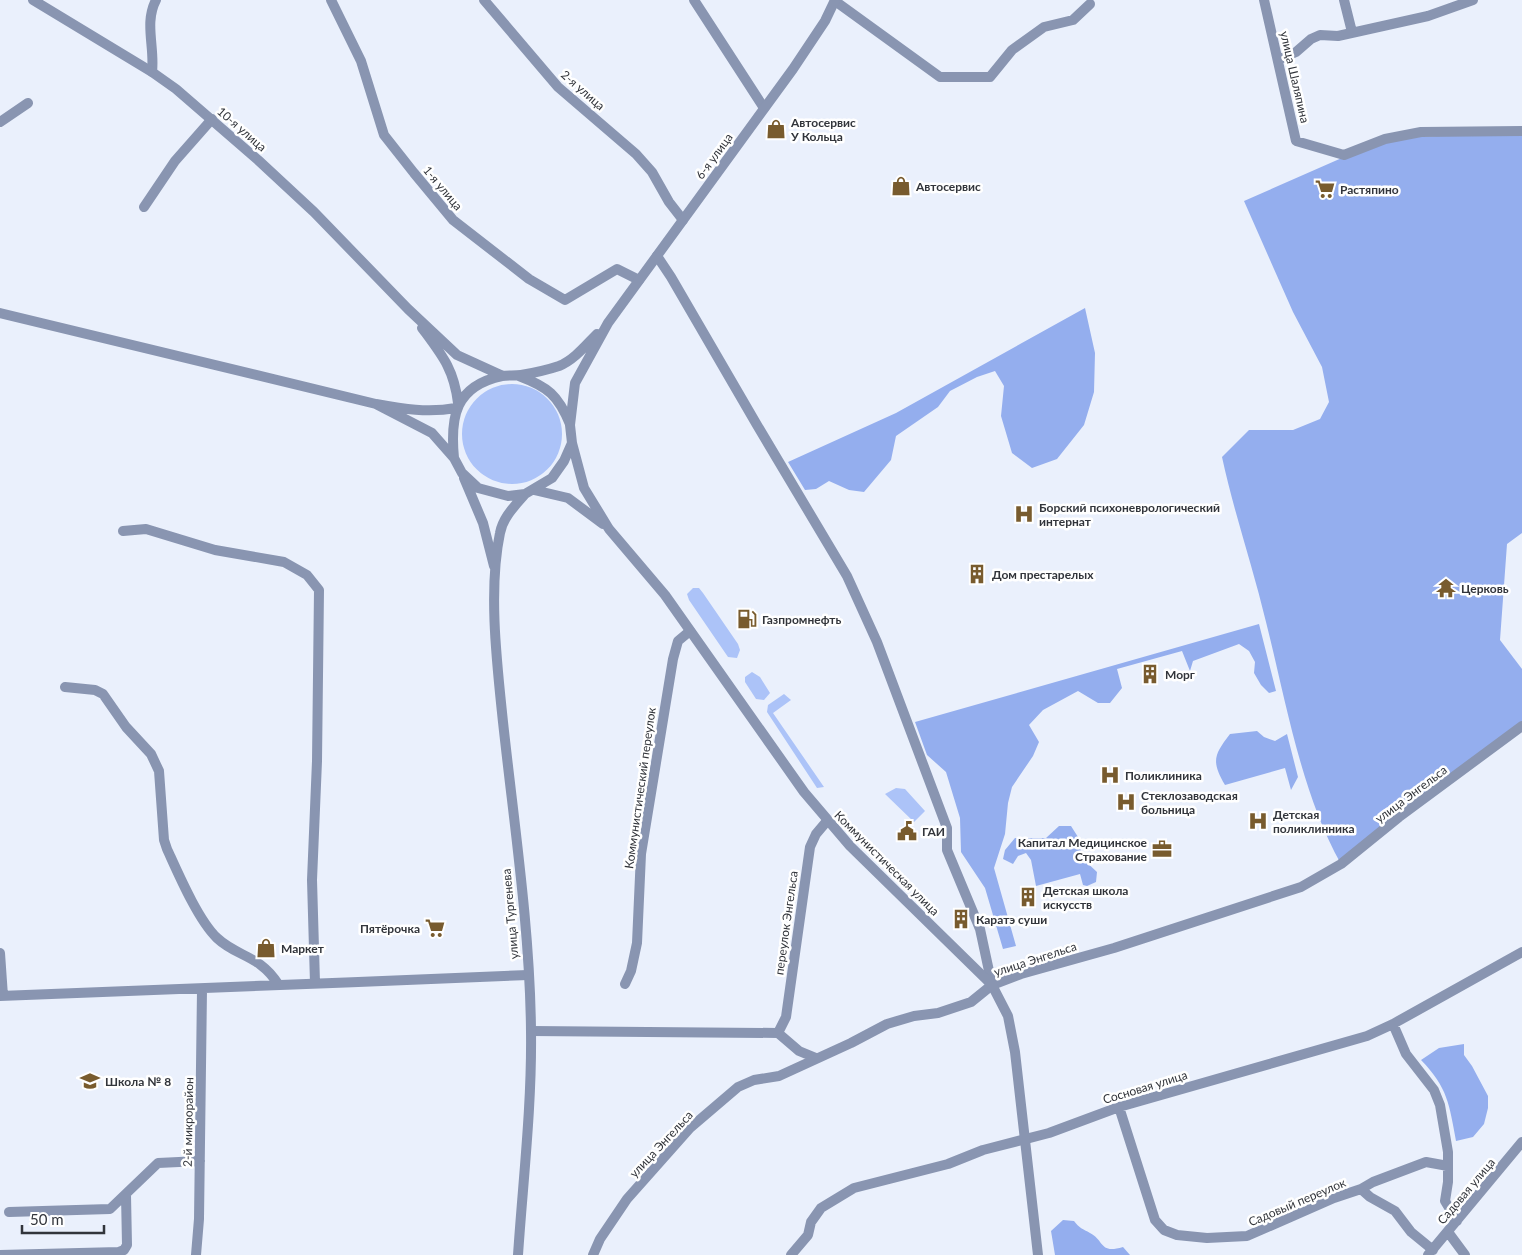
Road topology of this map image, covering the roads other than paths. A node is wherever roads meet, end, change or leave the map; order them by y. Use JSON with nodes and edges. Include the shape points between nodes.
{"nodes":[{"id":1,"x":33,"y":0,"type":"edge"},
{"id":2,"x":156,"y":0,"type":"edge"},
{"id":3,"x":331,"y":0,"type":"edge"},
{"id":4,"x":484,"y":0,"type":"edge"},
{"id":5,"x":694,"y":0,"type":"edge"},
{"id":6,"x":835,"y":0,"type":"edge"},
{"id":7,"x":1264,"y":0,"type":"edge"},
{"id":8,"x":1344,"y":0,"type":"edge"},
{"id":9,"x":1473,"y":0,"type":"edge"},
{"id":10,"x":1090,"y":4,"type":"dead end"},
{"id":11,"x":1352,"y":32,"type":"junction"},
{"id":12,"x":1278,"y":60,"type":"junction"},
{"id":13,"x":152,"y":72,"type":"junction"},
{"id":14,"x":28,"y":103,"type":"dead end"},
{"id":15,"x":764,"y":108,"type":"junction"},
{"id":16,"x":212,"y":119,"type":"junction"},
{"id":17,"x":0,"y":122,"type":"edge"},
{"id":18,"x":1522,"y":130,"type":"edge"},
{"id":19,"x":144,"y":207,"type":"dead end"},
{"id":20,"x":683,"y":220,"type":"junction"},
{"id":21,"x":657,"y":256,"type":"junction"},
{"id":22,"x":639,"y":280,"type":"junction"},
{"id":23,"x":408,"y":310,"type":"junction"},
{"id":24,"x":0,"y":313,"type":"edge"},
{"id":25,"x":608,"y":323,"type":"junction"},
{"id":26,"x":503,"y":376,"type":"junction"},
{"id":27,"x":519,"y":376,"type":"junction"},
{"id":28,"x":376,"y":404,"type":"junction"},
{"id":29,"x":457,"y":406,"type":"junction"},
{"id":30,"x":570,"y":425,"type":"junction"},
{"id":31,"x":572,"y":443,"type":"junction"},
{"id":32,"x":454,"y":458,"type":"junction"},
{"id":33,"x":462,"y":473,"type":"junction"},
{"id":34,"x":529,"y":492,"type":"junction"},
{"id":35,"x":609,"y":529,"type":"junction"},
{"id":36,"x":123,"y":531,"type":"dead end"},
{"id":37,"x":495,"y":572,"type":"junction"},
{"id":38,"x":690,"y":631,"type":"junction"},
{"id":39,"x":65,"y":687,"type":"dead end"},
{"id":40,"x":1522,"y":726,"type":"edge"},
{"id":41,"x":827,"y":821,"type":"junction"},
{"id":42,"x":1522,"y":952,"type":"edge"},
{"id":43,"x":0,"y":953,"type":"edge"},
{"id":44,"x":528,"y":975,"type":"junction"},
{"id":45,"x":315,"y":983,"type":"junction"},
{"id":46,"x":278,"y":984,"type":"junction"},
{"id":47,"x":625,"y":984,"type":"dead end"},
{"id":48,"x":992,"y":985,"type":"junction"},
{"id":49,"x":202,"y":990,"type":"junction"},
{"id":50,"x":1,"y":996,"type":"edge"},
{"id":51,"x":1394,"y":1024,"type":"junction"},
{"id":52,"x":531,"y":1030,"type":"junction"},
{"id":53,"x":778,"y":1033,"type":"junction"},
{"id":54,"x":816,"y":1058,"type":"junction"},
{"id":55,"x":1119,"y":1107,"type":"junction"},
{"id":56,"x":1025,"y":1139,"type":"junction"},
{"id":57,"x":1522,"y":1142,"type":"edge"},
{"id":58,"x":200,"y":1162,"type":"junction"},
{"id":59,"x":1448,"y":1166,"type":"junction"},
{"id":60,"x":1361,"y":1189,"type":"junction"},
{"id":61,"x":126,"y":1195,"type":"junction"},
{"id":62,"x":8,"y":1212,"type":"dead end"},
{"id":63,"x":1457,"y":1221,"type":"junction"},
{"id":64,"x":1448,"y":1232,"type":"junction"},
{"id":65,"x":1430,"y":1252,"type":"edge"},
{"id":66,"x":0,"y":1255,"type":"edge"},
{"id":67,"x":196,"y":1255,"type":"edge"},
{"id":68,"x":518,"y":1255,"type":"edge"},
{"id":69,"x":593,"y":1255,"type":"edge"},
{"id":70,"x":791,"y":1255,"type":"edge"},
{"id":71,"x":1038,"y":1255,"type":"edge"},
{"id":72,"x":1464,"y":1255,"type":"edge"}],
"edges":[{"from":1,"to":13,"type":"street","name":"10-я улица"},
{"from":2,"to":13,"type":"street","via":[[149,20],[154,55]]},
{"from":3,"to":22,"type":"street","name":"1-я улица","via":[[361,61],[384,135],[453,220],[529,279],[565,300],[617,269]]},
{"from":4,"to":20,"type":"street","name":"2-я улица","via":[[558,87],[636,154],[652,172]]},
{"from":5,"to":15,"type":"street"},
{"from":6,"to":10,"type":"street","via":[[940,77],[990,77],[1012,50],[1036,32],[1073,20]]},
{"from":6,"to":15,"type":"street","name":"6-я улица","via":[[810,44]]},
{"from":7,"to":12,"type":"street","name":"улица Шаляпина"},
{"from":8,"to":11,"type":"street"},
{"from":9,"to":11,"type":"street","via":[[1428,16]]},
{"from":11,"to":12,"type":"street","via":[[1338,36],[1320,35]]},
{"from":12,"to":18,"type":"street","name":"улица Шаляпина","via":[[1296,141],[1344,155],[1385,139],[1421,132]]},
{"from":13,"to":16,"type":"street","name":"10-я улица"},
{"from":14,"to":17,"type":"street"},
{"from":15,"to":20,"type":"street","name":"6-я улица"},
{"from":16,"to":19,"type":"street","via":[[175,161]]},
{"from":16,"to":23,"type":"street","name":"10-я улица","via":[[314,212]]},
{"from":20,"to":21,"type":"street","name":"6-я улица"},
{"from":21,"to":22,"type":"street","name":"6-я улица"},
{"from":21,"to":48,"type":"street","via":[[847,576],[877,642],[947,828],[947,850],[980,928]]},
{"from":22,"to":25,"type":"street","name":"6-я улица"},
{"from":23,"to":26,"type":"street","name":"10-я улица","via":[[457,354]]},
{"from":23,"to":29,"type":"street","name":"10-я улица","via":[[449,365],[456,382]]},
{"from":24,"to":28,"type":"street"},
{"from":25,"to":27,"type":"street","via":[[573,357],[560,365]]},
{"from":25,"to":30,"type":"street","via":[[575,383]]},
{"from":26,"to":27,"type":"street"},
{"from":26,"to":29,"type":"street","via":[[485,382]]},
{"from":27,"to":30,"type":"street","via":[[543,385],[561,403]]},
{"from":28,"to":29,"type":"street","via":[[438,411]]},
{"from":28,"to":32,"type":"street","via":[[432,433]]},
{"from":29,"to":32,"type":"street","via":[[451,429]]},
{"from":30,"to":31,"type":"street"},
{"from":31,"to":34,"type":"street","via":[[552,478]]},
{"from":31,"to":35,"type":"street","name":"Коммунистическая улица","via":[[584,488]]},
{"from":32,"to":33,"type":"street"},
{"from":33,"to":34,"type":"street","via":[[478,488],[493,493],[508,496]]},
{"from":33,"to":37,"type":"street","name":"улица Тургенева","via":[[483,523]]},
{"from":34,"to":35,"type":"street","name":"Коммунистическая улица","via":[[568,498]]},
{"from":34,"to":37,"type":"street","name":"улица Тургенева","via":[[507,515],[500,531]]},
{"from":35,"to":38,"type":"street","name":"Коммунистическая улица","via":[[665,595]]},
{"from":36,"to":45,"type":"street","via":[[146,529],[214,550],[284,562],[307,575],[319,590],[312,880]]},
{"from":37,"to":44,"type":"street","name":"улица Тургенева","via":[[499,675]]},
{"from":38,"to":41,"type":"street","name":"Коммунистическая улица"},
{"from":38,"to":47,"type":"street","name":"Коммунистический переулок","via":[[678,641],[673,659],[641,854],[637,943],[632,971]]},
{"from":39,"to":46,"type":"street","via":[[103,694],[126,727],[151,754],[159,771],[164,840],[201,914],[220,941],[264,966]]},
{"from":40,"to":48,"type":"street","name":"улица Энгельса","via":[[1399,817],[1342,864],[1302,888]]},
{"from":41,"to":48,"type":"street","name":"Коммунистическая улица"},
{"from":41,"to":53,"type":"street","name":"переулок Энгельса","via":[[810,847],[786,1017]]},
{"from":42,"to":51,"type":"street","name":"Сосновая улица"},
{"from":43,"to":50,"type":"street"},
{"from":44,"to":45,"type":"street"},
{"from":44,"to":52,"type":"street","name":"улица Тургенева"},
{"from":45,"to":46,"type":"street"},
{"from":46,"to":49,"type":"street"},
{"from":48,"to":54,"type":"street","name":"улица Энгельса","via":[[971,1002],[887,1024]]},
{"from":48,"to":56,"type":"street","name":"Коммунистическая улица","via":[[1008,1016]]},
{"from":49,"to":50,"type":"street"},
{"from":49,"to":58,"type":"street","name":"2-й микрорайон"},
{"from":51,"to":55,"type":"street","name":"Сосновая улица","via":[[1366,1036]]},
{"from":51,"to":59,"type":"street","via":[[1406,1054],[1434,1090],[1440,1105]]},
{"from":52,"to":53,"type":"street"},
{"from":52,"to":68,"type":"street","name":"улица Тургенева"},
{"from":53,"to":54,"type":"street","via":[[799,1051]]},
{"from":54,"to":69,"type":"street","name":"улица Энгельса","via":[[779,1076],[754,1080],[738,1087],[714,1106],[627,1199]]},
{"from":55,"to":56,"type":"street","name":"Сосновая улица"},
{"from":55,"to":60,"type":"street","name":"Садовый переулок","via":[[1155,1220],[1164,1230],[1177,1235],[1206,1238],[1247,1236]]},
{"from":56,"to":70,"type":"street","name":"Сосновая улица","via":[[983,1150],[948,1164],[854,1188],[820,1208],[811,1222],[808,1235]]},
{"from":56,"to":71,"type":"street","name":"Коммунистическая улица"},
{"from":57,"to":63,"type":"street","name":"Садовая улица"},
{"from":58,"to":61,"type":"street","via":[[158,1163]]},
{"from":58,"to":67,"type":"street","name":"2-й микрорайон"},
{"from":59,"to":60,"type":"street","name":"Садовый переулок","via":[[1426,1162]]},
{"from":59,"to":63,"type":"street","via":[[1445,1201]]},
{"from":60,"to":65,"type":"street","via":[[1394,1211]]},
{"from":61,"to":62,"type":"street","via":[[104,1210]]},
{"from":61,"to":66,"type":"street","via":[[124,1250]]},
{"from":63,"to":64,"type":"street","name":"Садовая улица"},
{"from":64,"to":65,"type":"street","name":"Садовая улица"},
{"from":64,"to":72,"type":"street"}]}
